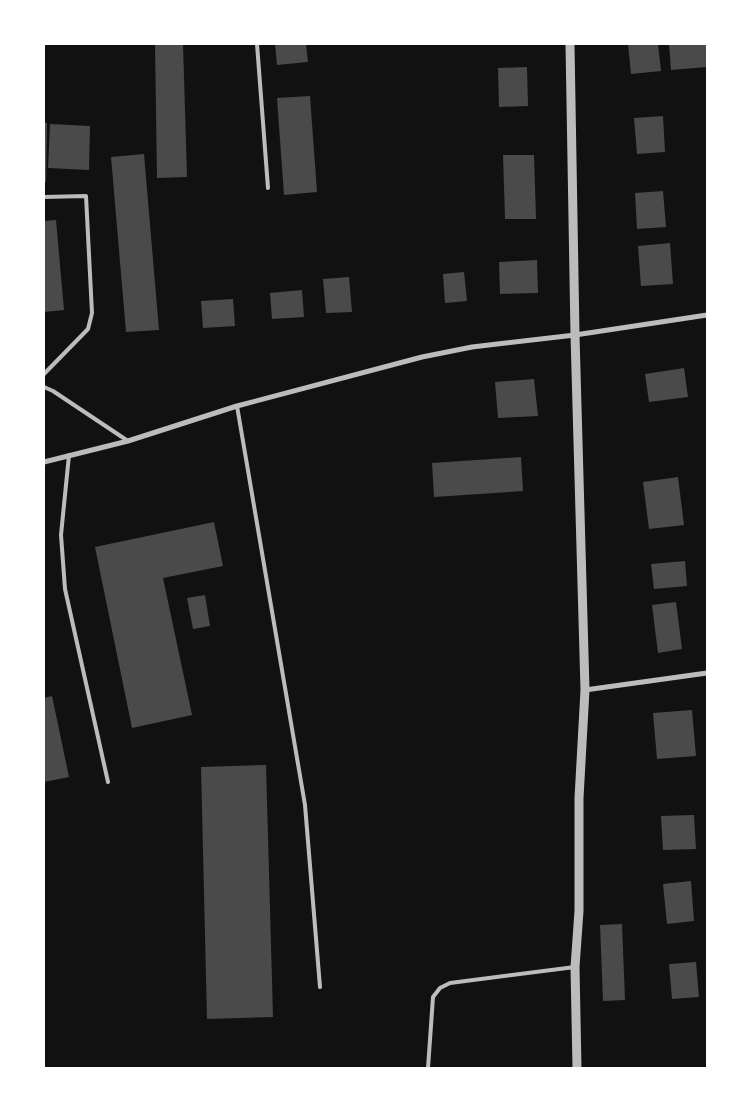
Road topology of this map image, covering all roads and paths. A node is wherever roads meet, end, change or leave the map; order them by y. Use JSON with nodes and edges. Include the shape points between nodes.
{"nodes":[{"id":1,"x":257,"y":44,"type":"edge"},
{"id":2,"x":570,"y":44,"type":"edge"},
{"id":3,"x":268,"y":188,"type":"dead end"},
{"id":4,"x":44,"y":197,"type":"edge"},
{"id":5,"x":707,"y":315,"type":"edge"},
{"id":6,"x":576,"y":334,"type":"junction"},
{"id":7,"x":44,"y":374,"type":"edge"},
{"id":8,"x":44,"y":387,"type":"edge"},
{"id":9,"x":237,"y":406,"type":"junction"},
{"id":10,"x":128,"y":441,"type":"junction"},
{"id":11,"x":69,"y":455,"type":"junction"},
{"id":12,"x":44,"y":462,"type":"edge"},
{"id":13,"x":707,"y":673,"type":"edge"},
{"id":14,"x":585,"y":690,"type":"junction"},
{"id":15,"x":108,"y":782,"type":"dead end"},
{"id":16,"x":575,"y":967,"type":"junction"},
{"id":17,"x":320,"y":986,"type":"dead end"},
{"id":18,"x":428,"y":1068,"type":"edge"},
{"id":19,"x":577,"y":1068,"type":"edge"}],
"edges":[{"from":1,"to":3,"type":"lane"},
{"from":2,"to":6,"type":"street"},
{"from":4,"to":7,"type":"lane","via":[[86,196],[92,313],[88,329]]},
{"from":5,"to":6,"type":"street"},
{"from":6,"to":9,"type":"street","via":[[447,352]]},
{"from":6,"to":14,"type":"street"},
{"from":8,"to":10,"type":"lane"},
{"from":9,"to":10,"type":"street"},
{"from":9,"to":17,"type":"lane","via":[[305,805]]},
{"from":10,"to":11,"type":"street"},
{"from":11,"to":12,"type":"street"},
{"from":11,"to":15,"type":"lane","via":[[60,535],[65,589]]},
{"from":13,"to":14,"type":"street"},
{"from":14,"to":16,"type":"street"},
{"from":16,"to":18,"type":"lane","via":[[450,983],[440,988],[433,997]]},
{"from":16,"to":19,"type":"street"}]}
